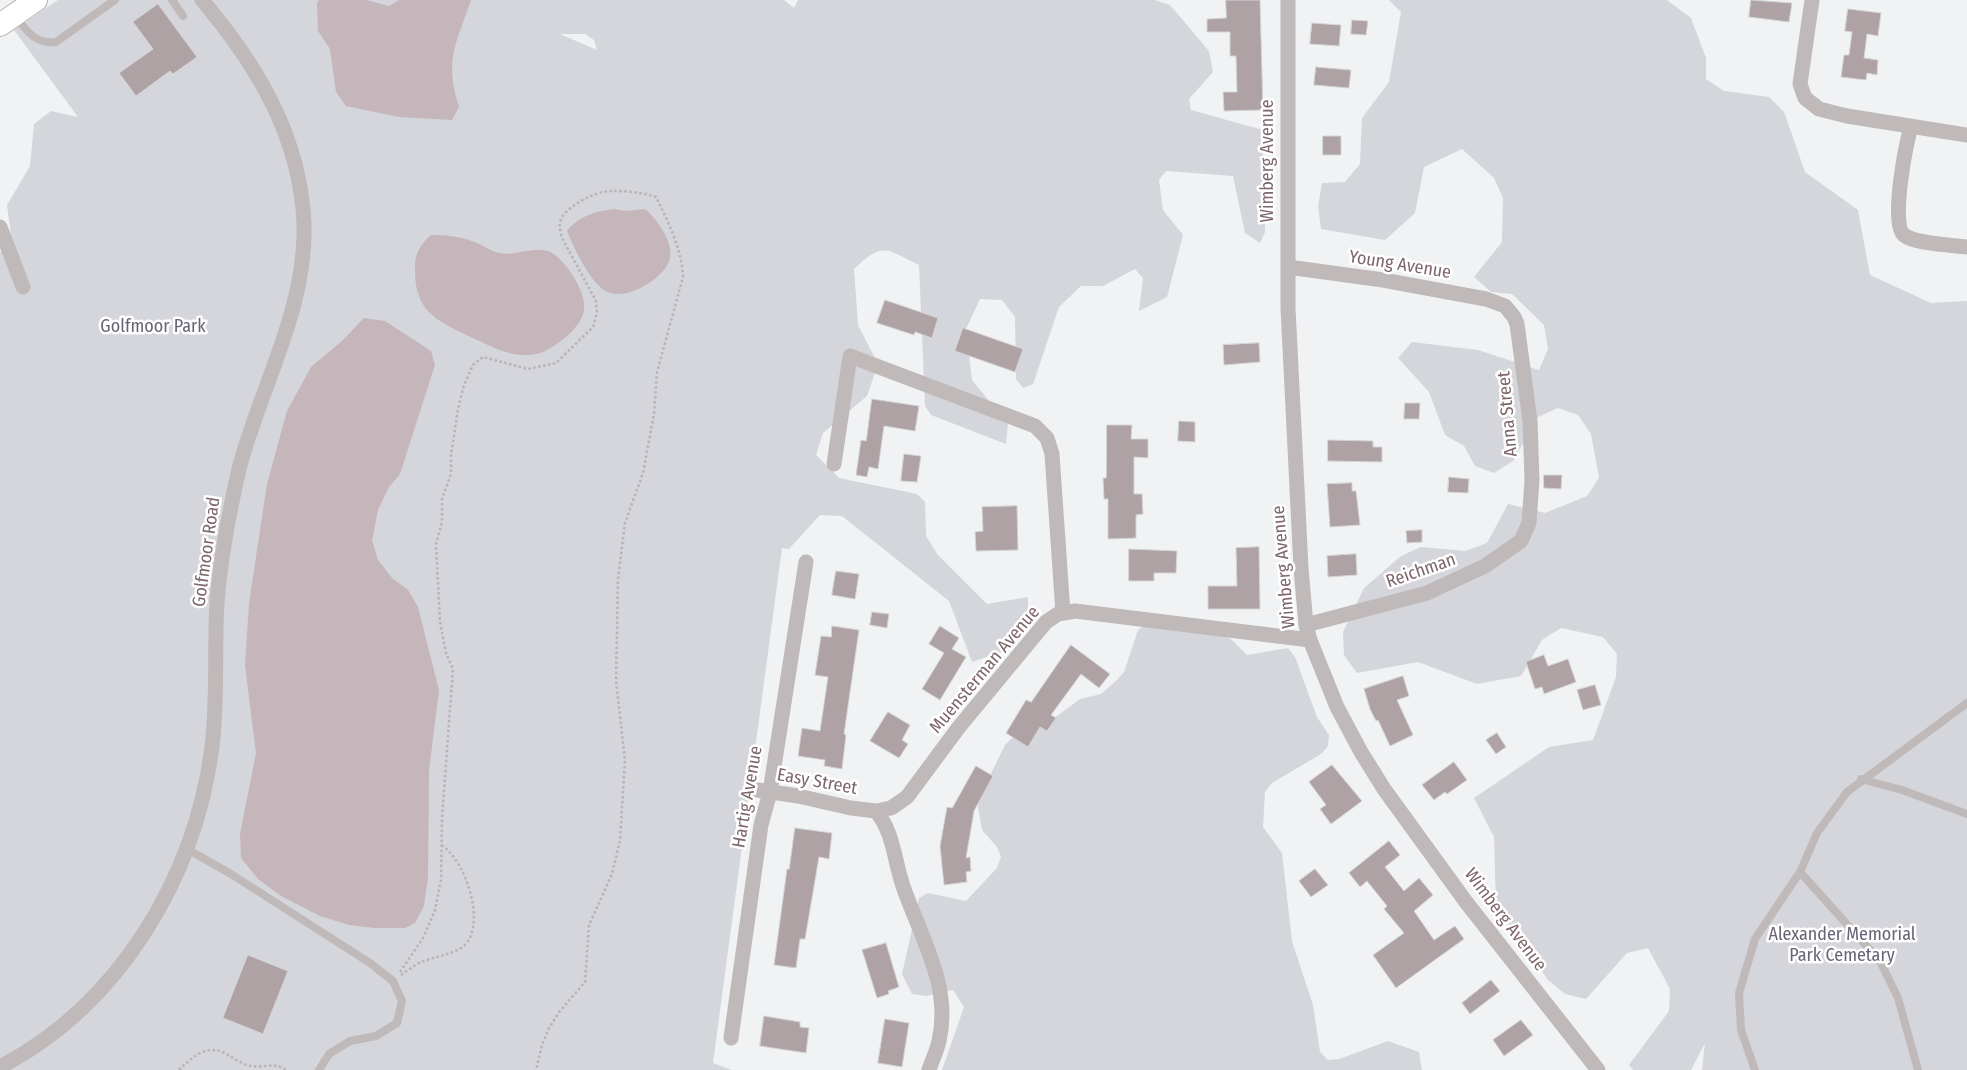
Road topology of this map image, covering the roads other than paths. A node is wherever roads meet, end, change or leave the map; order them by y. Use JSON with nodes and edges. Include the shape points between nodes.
{"nodes":[{"id":1,"x":36,"y":0,"type":"edge"},
{"id":2,"x":115,"y":0,"type":"edge"},
{"id":3,"x":172,"y":0,"type":"edge"},
{"id":4,"x":202,"y":0,"type":"edge"},
{"id":5,"x":1288,"y":0,"type":"edge"},
{"id":6,"x":1812,"y":0,"type":"edge"},
{"id":7,"x":183,"y":16,"type":"dead end"},
{"id":8,"x":7,"y":20,"type":"edge"},
{"id":9,"x":1910,"y":126,"type":"junction"},
{"id":10,"x":1967,"y":135,"type":"edge"},
{"id":11,"x":0,"y":227,"type":"edge"},
{"id":12,"x":1967,"y":247,"type":"edge"},
{"id":13,"x":1288,"y":267,"type":"junction"},
{"id":14,"x":23,"y":287,"type":"dead end"},
{"id":15,"x":1505,"y":306,"type":"joint"},
{"id":16,"x":834,"y":464,"type":"dead end"},
{"id":17,"x":1529,"y":523,"type":"joint"},
{"id":18,"x":806,"y":562,"type":"dead end"},
{"id":19,"x":1063,"y":612,"type":"junction"},
{"id":20,"x":1306,"y":624,"type":"junction"},
{"id":21,"x":1310,"y":640,"type":"junction"},
{"id":22,"x":1967,"y":703,"type":"edge"},
{"id":23,"x":1862,"y":779,"type":"junction"},
{"id":24,"x":751,"y":789,"type":"dead end"},
{"id":25,"x":770,"y":792,"type":"junction"},
{"id":26,"x":876,"y":810,"type":"junction"},
{"id":27,"x":1967,"y":814,"type":"edge"},
{"id":28,"x":187,"y":849,"type":"junction"},
{"id":29,"x":1800,"y":872,"type":"junction"},
{"id":30,"x":731,"y":1038,"type":"dead end"},
{"id":31,"x":0,"y":1067,"type":"edge"},
{"id":32,"x":319,"y":1070,"type":"edge"},
{"id":33,"x":929,"y":1070,"type":"edge"},
{"id":34,"x":1598,"y":1070,"type":"edge"},
{"id":35,"x":1755,"y":1070,"type":"edge"},
{"id":36,"x":1918,"y":1070,"type":"edge"}],
"edges":[{"from":1,"to":8,"type":"street"},
{"from":2,"to":8,"type":"lane","via":[[56,42],[37,40]]},
{"from":3,"to":7,"type":"lane"},
{"from":4,"to":28,"type":"street","name":"Golfmoor Road","via":[[253,67],[276,109],[291,148],[304,224],[299,286],[239,470],[222,557],[217,602],[212,746],[201,806]]},
{"from":5,"to":13,"type":"street","name":"Wimberg Avenue"},
{"from":6,"to":9,"type":"street","via":[[1801,72],[1802,91],[1810,104],[1846,116]]},
{"from":9,"to":10,"type":"street"},
{"from":9,"to":12,"type":"street","via":[[1897,220],[1899,228],[1912,239]]},
{"from":11,"to":14,"type":"street"},
{"from":13,"to":15,"type":"street","name":"Young Avenue","via":[[1383,280],[1486,299]]},
{"from":13,"to":20,"type":"street","name":"Wimberg Avenue","via":[[1292,407]]},
{"from":15,"to":17,"type":"street","name":"Anna Street","via":[[1517,324],[1530,421],[1532,480]]},
{"from":16,"to":19,"type":"street","name":"Muensterman Avenue","via":[[850,356],[1026,421],[1044,433],[1050,442]]},
{"from":17,"to":20,"type":"street","name":"Reichman","via":[[1521,541],[1467,576],[1427,593]]},
{"from":18,"to":25,"type":"street","name":"Hartig Avenue"},
{"from":19,"to":21,"type":"street"},
{"from":19,"to":26,"type":"street","name":"Muensterman Avenue","via":[[1046,622],[959,727],[907,797],[891,808]]},
{"from":20,"to":21,"type":"street","name":"Wimberg Avenue"},
{"from":21,"to":34,"type":"street","name":"Wimberg Avenue","via":[[1337,707],[1384,789],[1466,902]]},
{"from":22,"to":23,"type":"lane"},
{"from":23,"to":27,"type":"lane"},
{"from":23,"to":29,"type":"lane","via":[[1847,792],[1817,833]]},
{"from":24,"to":25,"type":"street","name":"Easy Street"},
{"from":25,"to":26,"type":"street","name":"Easy Street"},
{"from":25,"to":30,"type":"street","name":"Hartig Avenue","via":[[761,825]]},
{"from":26,"to":33,"type":"street","via":[[889,830],[902,884],[926,944],[941,996],[939,1041]]},
{"from":28,"to":31,"type":"street","name":"Golfmoor Road","via":[[168,893],[125,961],[47,1037]]},
{"from":28,"to":32,"type":"lane","via":[[354,952],[393,981],[402,1000],[397,1023],[376,1036],[350,1041],[328,1054]]},
{"from":29,"to":35,"type":"lane","via":[[1755,939],[1738,993],[1741,1030]]},
{"from":29,"to":36,"type":"lane","via":[[1880,962],[1898,998]]}]}
